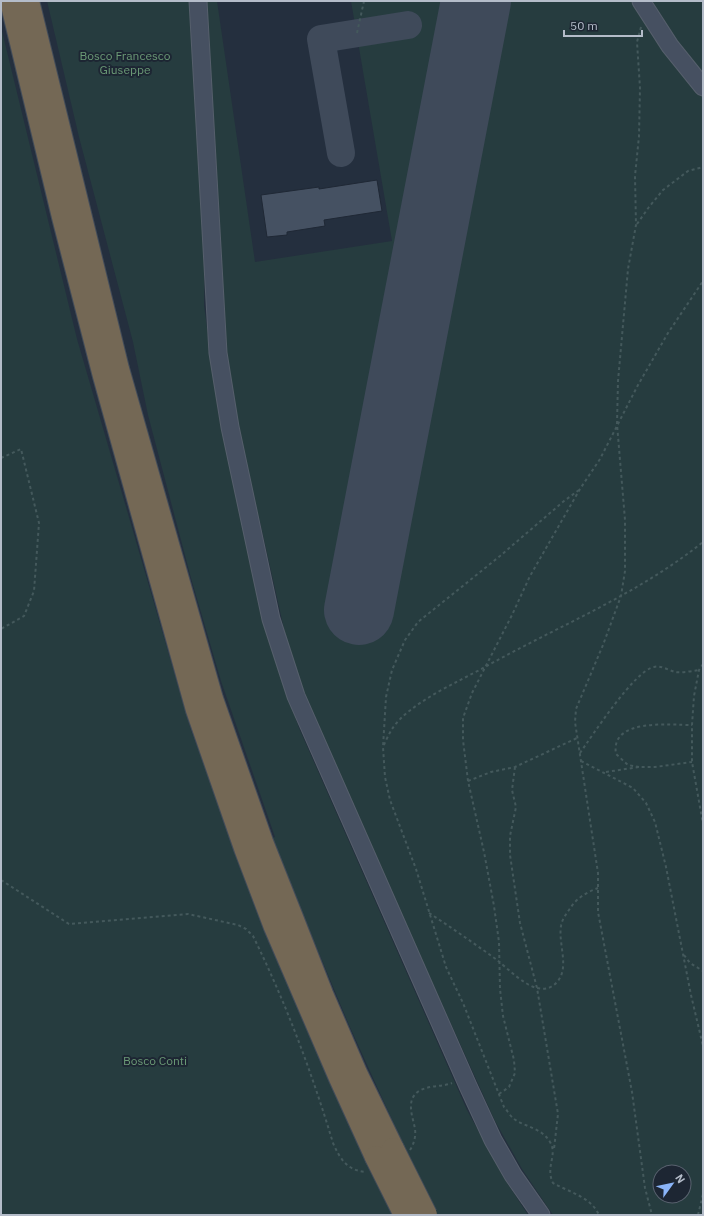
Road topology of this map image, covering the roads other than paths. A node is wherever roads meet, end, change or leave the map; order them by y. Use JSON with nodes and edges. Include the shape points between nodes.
{"nodes":[{"id":1,"x":11,"y":1,"type":"edge"},
{"id":2,"x":28,"y":1,"type":"edge"},
{"id":3,"x":36,"y":1,"type":"edge"},
{"id":4,"x":198,"y":1,"type":"edge"},
{"id":5,"x":644,"y":7,"type":"edge"},
{"id":6,"x":703,"y":87,"type":"edge"},
{"id":7,"x":62,"y":134,"type":"junction"},
{"id":8,"x":253,"y":845,"type":"junction"},
{"id":9,"x":392,"y":1153,"type":"junction"},
{"id":10,"x":405,"y":1215,"type":"edge"},
{"id":11,"x":426,"y":1215,"type":"edge"},
{"id":12,"x":541,"y":1215,"type":"edge"}],
"edges":[{"from":1,"to":8,"type":"highway","via":[[83,293],[196,710]]},
{"from":2,"to":7,"type":"highway"},
{"from":3,"to":7,"type":"highway"},
{"from":4,"to":12,"type":"main road","via":[[218,353],[230,428],[271,619],[296,696],[464,1077],[493,1140],[513,1175]]},
{"from":5,"to":6,"type":"main road","via":[[670,46]]},
{"from":7,"to":8,"type":"highway","via":[[118,369],[212,699],[236,771]]},
{"from":8,"to":9,"type":"highway","via":[[284,923],[353,1065]]},
{"from":9,"to":10,"type":"highway","bridge":true},
{"from":9,"to":11,"type":"highway","bridge":true}]}
